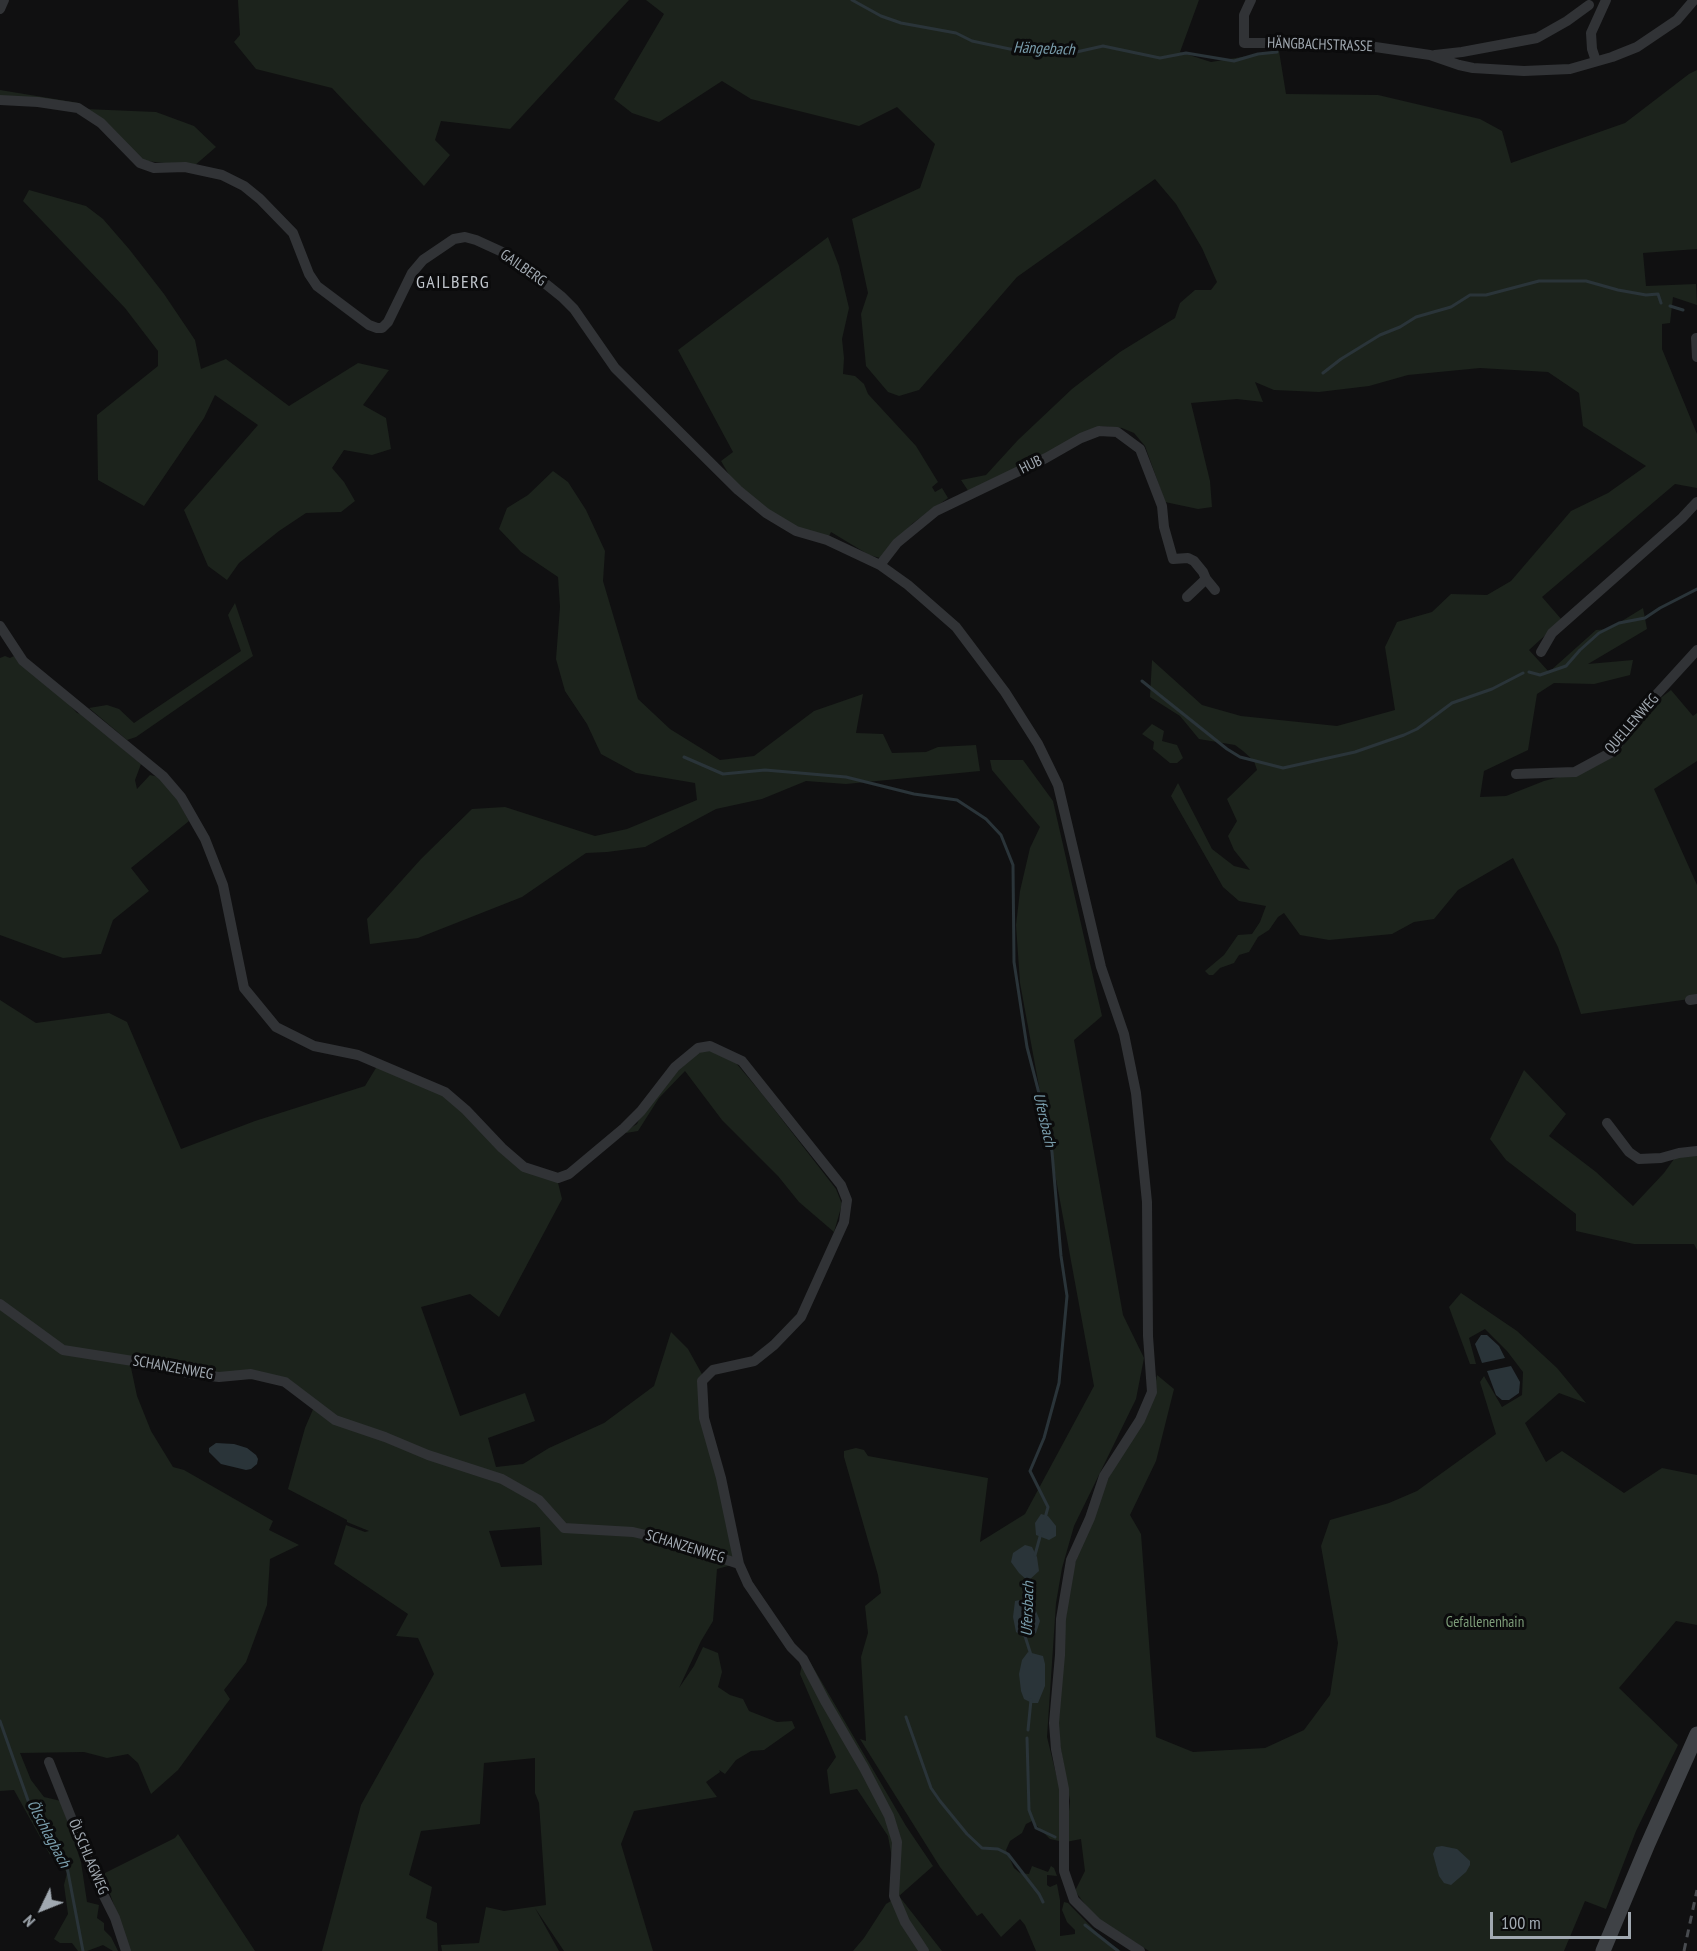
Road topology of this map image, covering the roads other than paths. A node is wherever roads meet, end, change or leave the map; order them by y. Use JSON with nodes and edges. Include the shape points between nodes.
{"nodes":[{"id":1,"x":4,"y":0,"type":"edge"},
{"id":2,"x":1251,"y":0,"type":"edge"},
{"id":3,"x":1606,"y":0,"type":"edge"},
{"id":4,"x":1694,"y":0,"type":"edge"},
{"id":5,"x":1589,"y":5,"type":"dead end"},
{"id":6,"x":0,"y":9,"type":"edge"},
{"id":7,"x":1430,"y":55,"type":"junction"},
{"id":8,"x":1596,"y":61,"type":"junction"},
{"id":9,"x":0,"y":100,"type":"edge"},
{"id":10,"x":1696,"y":338,"type":"edge"},
{"id":11,"x":1697,"y":357,"type":"edge"},
{"id":12,"x":1697,"y":502,"type":"edge"},
{"id":13,"x":880,"y":565,"type":"junction"},
{"id":14,"x":1206,"y":579,"type":"junction"},
{"id":15,"x":1215,"y":590,"type":"dead end"},
{"id":16,"x":1187,"y":597,"type":"dead end"},
{"id":17,"x":0,"y":626,"type":"edge"},
{"id":18,"x":1697,"y":650,"type":"edge"},
{"id":19,"x":1541,"y":652,"type":"dead end"},
{"id":20,"x":1516,"y":774,"type":"dead end"},
{"id":21,"x":1608,"y":1123,"type":"dead end"},
{"id":22,"x":1697,"y":1151,"type":"edge"},
{"id":23,"x":0,"y":1304,"type":"edge"},
{"id":24,"x":739,"y":1564,"type":"junction"},
{"id":25,"x":1697,"y":1734,"type":"edge"},
{"id":26,"x":49,"y":1762,"type":"dead end"},
{"id":27,"x":126,"y":1951,"type":"edge"},
{"id":28,"x":924,"y":1951,"type":"edge"},
{"id":29,"x":1140,"y":1951,"type":"edge"},
{"id":30,"x":1603,"y":1951,"type":"edge"}],
"edges":[{"from":1,"to":6,"type":"street"},
{"from":2,"to":7,"type":"street","name":"HÄNGBACHSTRASSE","via":[[1244,15],[1244,43],[1348,44]]},
{"from":3,"to":8,"type":"street","via":[[1591,33]]},
{"from":4,"to":8,"type":"street","name":"HÄNGBACHSTRASSE","via":[[1659,34],[1637,47]]},
{"from":5,"to":7,"type":"street","name":"HÄNGBACHSTRASSE","via":[[1537,38]]},
{"from":7,"to":8,"type":"street","name":"HÄNGBACHSTRASSE","via":[[1473,68],[1524,71],[1570,69]]},
{"from":9,"to":13,"type":"street","name":"GAILBERG","via":[[78,108],[101,123],[140,163],[222,175],[244,186],[293,233],[317,286],[369,325],[386,325],[412,273],[423,260],[454,239],[465,237],[511,256],[574,309],[615,368],[738,490],[796,531],[827,540]]},
{"from":10,"to":11,"type":"street"},
{"from":12,"to":19,"type":"street","via":[[1552,633]]},
{"from":13,"to":14,"type":"street","name":"HUB","via":[[897,543],[936,511],[1099,431],[1117,432],[1140,449],[1162,506],[1173,559],[1194,561]]},
{"from":13,"to":29,"type":"street","via":[[956,627],[1038,744],[1058,786],[1086,910],[1124,1034],[1136,1093],[1147,1202],[1152,1392],[1140,1420],[1104,1476],[1071,1560],[1061,1619],[1054,1723],[1064,1789],[1064,1871],[1074,1900],[1097,1923]]},
{"from":14,"to":15,"type":"street"},
{"from":14,"to":16,"type":"street"},
{"from":17,"to":24,"type":"street","via":[[23,661],[163,776],[182,797],[224,885],[244,988],[276,1028],[314,1046],[358,1055],[445,1092],[524,1167],[558,1178],[569,1174],[624,1128],[675,1067],[698,1048],[710,1046],[742,1061],[841,1185],[847,1200],[844,1222],[801,1317],[754,1361],[713,1370],[702,1381],[704,1418]]},
{"from":18,"to":20,"type":"street","name":"QUELLENWEG","via":[[1646,706],[1612,752],[1575,772]]},
{"from":21,"to":22,"type":"street","via":[[1629,1152],[1639,1159]]},
{"from":23,"to":24,"type":"street","name":"SCHANZENWEG","via":[[63,1350],[193,1374],[251,1374],[285,1383],[336,1420],[500,1478],[539,1500],[564,1528],[633,1532]]},
{"from":24,"to":28,"type":"street","name":"SCHANZENWEG","via":[[748,1584],[802,1659],[889,1816],[897,1842],[894,1896]]},
{"from":25,"to":30,"type":"main road"},
{"from":26,"to":27,"type":"street","name":"ÖLSCHLAGWEG"}]}
